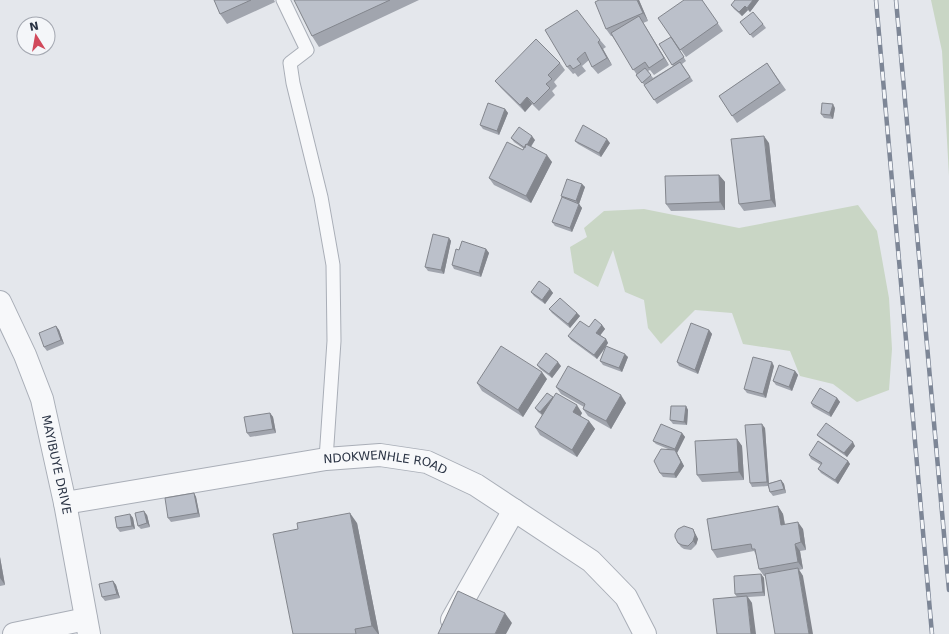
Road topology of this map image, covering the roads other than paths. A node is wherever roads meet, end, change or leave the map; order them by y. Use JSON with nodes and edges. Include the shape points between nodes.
{"nodes":[{"id":1,"x":283,"y":0,"type":"edge"},
{"id":2,"x":0,"y":302,"type":"edge"},
{"id":3,"x":326,"y":459,"type":"junction"},
{"id":4,"x":65,"y":503,"type":"junction"},
{"id":5,"x":514,"y":510,"type":"junction"},
{"id":6,"x":87,"y":626,"type":"edge"},
{"id":7,"x":447,"y":629,"type":"edge"},
{"id":8,"x":14,"y":634,"type":"edge"},
{"id":9,"x":645,"y":634,"type":"edge"}],
"edges":[{"from":1,"to":3,"type":"lane","via":[[307,50],[290,63],[321,196],[332,265],[334,341]]},
{"from":2,"to":4,"type":"street","name":"MAYIBUYE DRIVE","via":[[42,399]]},
{"from":3,"to":4,"type":"street","name":"NDOKWENHLE ROAD"},
{"from":3,"to":5,"type":"street","name":"NDOKWENHLE ROAD","via":[[380,455],[427,462],[476,485]]},
{"from":4,"to":6,"type":"street","name":"MAYIBUYE DRIVE"},
{"from":5,"to":7,"type":"street"},
{"from":5,"to":9,"type":"street","name":"NDOKWENHLE ROAD","via":[[591,561],[626,597]]},
{"from":6,"to":8,"type":"street"}]}
